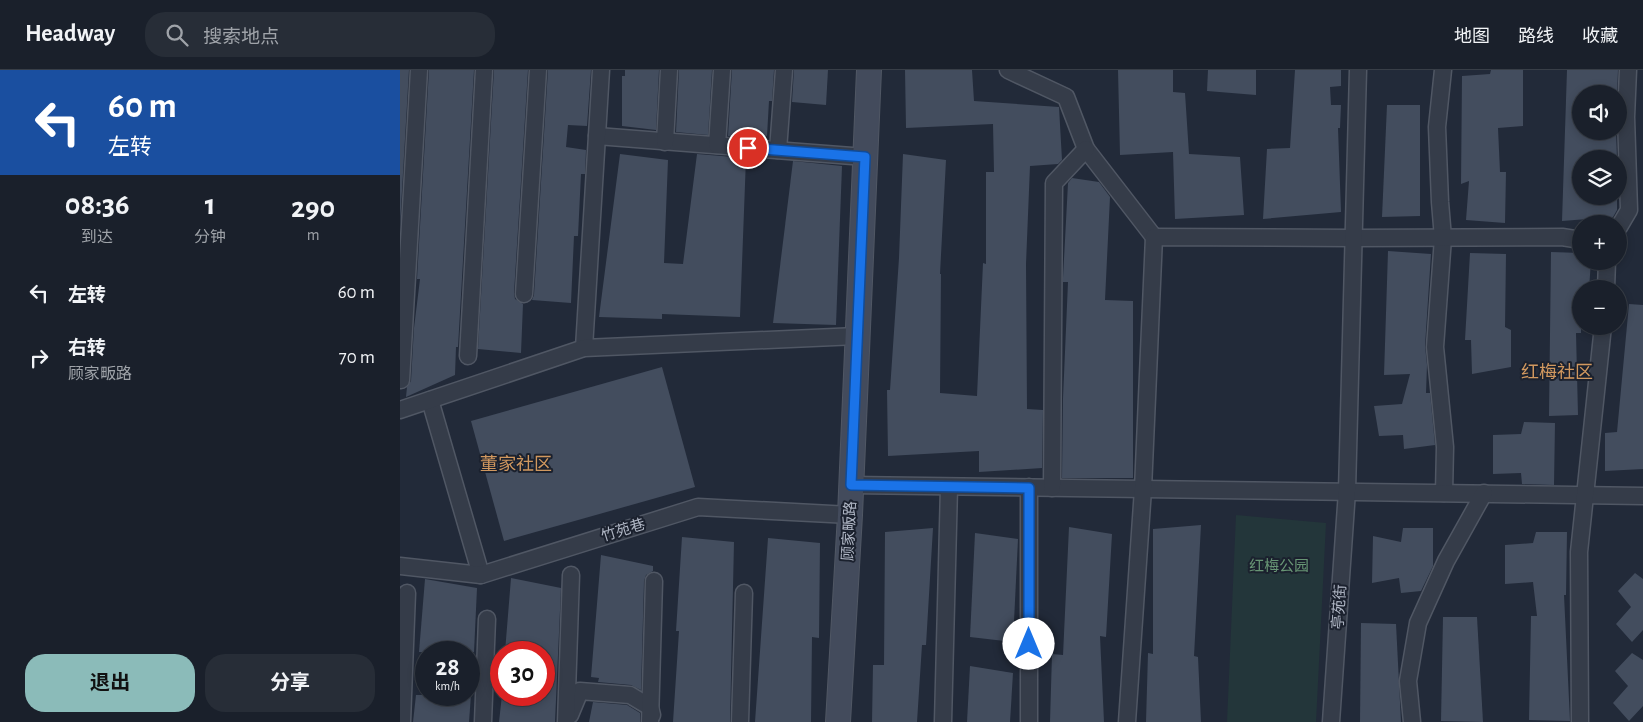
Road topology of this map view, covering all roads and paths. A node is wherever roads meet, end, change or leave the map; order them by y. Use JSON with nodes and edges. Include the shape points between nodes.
{"nodes":[{"id":1,"x":419,"y":70,"type":"edge"},
{"id":2,"x":484,"y":70,"type":"edge"},
{"id":3,"x":538,"y":70,"type":"edge"},
{"id":4,"x":602,"y":70,"type":"edge"},
{"id":5,"x":669,"y":70,"type":"edge"},
{"id":6,"x":722,"y":70,"type":"edge"},
{"id":7,"x":784,"y":70,"type":"edge"},
{"id":8,"x":869,"y":70,"type":"edge"},
{"id":9,"x":1008,"y":70,"type":"edge"},
{"id":10,"x":1358,"y":70,"type":"edge"},
{"id":11,"x":1443,"y":70,"type":"edge"},
{"id":12,"x":1628,"y":70,"type":"edge"},
{"id":13,"x":597,"y":136,"type":"junction"},
{"id":14,"x":665,"y":142,"type":"junction"},
{"id":15,"x":717,"y":145,"type":"junction"},
{"id":16,"x":1086,"y":149,"type":"junction"},
{"id":17,"x":778,"y":150,"type":"junction"},
{"id":18,"x":865,"y":157,"type":"junction"},
{"id":19,"x":1626,"y":215,"type":"edge"},
{"id":20,"x":1154,"y":237,"type":"junction"},
{"id":21,"x":1354,"y":238,"type":"junction"},
{"id":22,"x":1443,"y":238,"type":"junction"},
{"id":23,"x":1572,"y":239,"type":"edge"},
{"id":24,"x":524,"y":294,"type":"dead end"},
{"id":25,"x":1602,"y":335,"type":"edge"},
{"id":26,"x":857,"y":336,"type":"junction"},
{"id":27,"x":584,"y":348,"type":"junction"},
{"id":28,"x":468,"y":356,"type":"dead end"},
{"id":29,"x":401,"y":380,"type":"edge"},
{"id":30,"x":430,"y":400,"type":"junction"},
{"id":31,"x":400,"y":410,"type":"edge"},
{"id":32,"x":851,"y":485,"type":"junction"},
{"id":33,"x":948,"y":487,"type":"junction"},
{"id":34,"x":1029,"y":488,"type":"junction"},
{"id":35,"x":1052,"y":488,"type":"junction"},
{"id":36,"x":1143,"y":489,"type":"junction"},
{"id":37,"x":1347,"y":491,"type":"junction"},
{"id":38,"x":1444,"y":493,"type":"junction"},
{"id":39,"x":1484,"y":493,"type":"junction"},
{"id":40,"x":1585,"y":495,"type":"junction"},
{"id":41,"x":1643,"y":496,"type":"edge"},
{"id":42,"x":850,"y":515,"type":"junction"},
{"id":43,"x":400,"y":566,"type":"edge"},
{"id":44,"x":481,"y":574,"type":"junction"},
{"id":45,"x":570,"y":575,"type":"dead end"},
{"id":46,"x":654,"y":581,"type":"dead end"},
{"id":47,"x":407,"y":593,"type":"dead end"},
{"id":48,"x":744,"y":593,"type":"dead end"},
{"id":49,"x":487,"y":619,"type":"dead end"},
{"id":50,"x":651,"y":717,"type":"edge"},
{"id":51,"x":402,"y":722,"type":"edge"},
{"id":52,"x":483,"y":722,"type":"edge"},
{"id":53,"x":566,"y":722,"type":"edge"},
{"id":54,"x":740,"y":722,"type":"edge"},
{"id":55,"x":838,"y":722,"type":"edge"},
{"id":56,"x":944,"y":722,"type":"edge"},
{"id":57,"x":1029,"y":722,"type":"edge"},
{"id":58,"x":1127,"y":722,"type":"edge"},
{"id":59,"x":1331,"y":722,"type":"edge"},
{"id":60,"x":1412,"y":722,"type":"edge"},
{"id":61,"x":1580,"y":722,"type":"edge"}],
"edges":[{"from":1,"to":29,"type":"street"},
{"from":2,"to":28,"type":"street"},
{"from":3,"to":24,"type":"street"},
{"from":4,"to":13,"type":"street"},
{"from":5,"to":14,"type":"street"},
{"from":6,"to":15,"type":"street"},
{"from":7,"to":17,"type":"street"},
{"from":8,"to":18,"type":"street","name":"顾家畈路"},
{"from":9,"to":16,"type":"street","via":[[1066,98]]},
{"from":10,"to":21,"type":"street","name":"亭苑街"},
{"from":11,"to":22,"type":"street","via":[[1437,127]]},
{"from":12,"to":19,"type":"street","via":[[1629,210]]},
{"from":13,"to":14,"type":"street"},
{"from":13,"to":27,"type":"street"},
{"from":14,"to":15,"type":"street"},
{"from":15,"to":17,"type":"street"},
{"from":16,"to":20,"type":"street"},
{"from":16,"to":35,"type":"street","via":[[1054,183]]},
{"from":17,"to":18,"type":"street"},
{"from":18,"to":26,"type":"street","name":"顾家畈路"},
{"from":20,"to":21,"type":"street"},
{"from":20,"to":36,"type":"street"},
{"from":21,"to":22,"type":"street"},
{"from":21,"to":37,"type":"street","name":"亭苑街"},
{"from":22,"to":23,"type":"street"},
{"from":22,"to":38,"type":"street","via":[[1436,347],[1445,447]]},
{"from":25,"to":40,"type":"street"},
{"from":26,"to":27,"type":"street"},
{"from":26,"to":32,"type":"street","name":"顾家畈路"},
{"from":27,"to":30,"type":"street"},
{"from":30,"to":31,"type":"street"},
{"from":30,"to":44,"type":"street"},
{"from":32,"to":33,"type":"street"},
{"from":32,"to":42,"type":"street","name":"顾家畈路"},
{"from":33,"to":34,"type":"street"},
{"from":33,"to":56,"type":"street"},
{"from":34,"to":35,"type":"street"},
{"from":34,"to":57,"type":"street"},
{"from":35,"to":36,"type":"street"},
{"from":36,"to":37,"type":"street"},
{"from":36,"to":58,"type":"street"},
{"from":37,"to":38,"type":"street"},
{"from":37,"to":59,"type":"street","name":"亭苑街"},
{"from":38,"to":39,"type":"street"},
{"from":39,"to":40,"type":"street"},
{"from":39,"to":60,"type":"street","via":[[1446,561],[1418,623],[1408,681]]},
{"from":40,"to":41,"type":"street"},
{"from":40,"to":61,"type":"street","via":[[1579,552]]},
{"from":42,"to":44,"type":"street","name":"竹苑巷","via":[[698,507]]},
{"from":42,"to":55,"type":"street","name":"顾家畈路"},
{"from":43,"to":44,"type":"street","name":"竹苑巷"},
{"from":45,"to":53,"type":"street"},
{"from":46,"to":50,"type":"street"},
{"from":47,"to":51,"type":"street"},
{"from":48,"to":54,"type":"street"},
{"from":49,"to":52,"type":"street"},
{"from":50,"to":53,"type":"street","via":[[630,695],[580,692]]}]}
